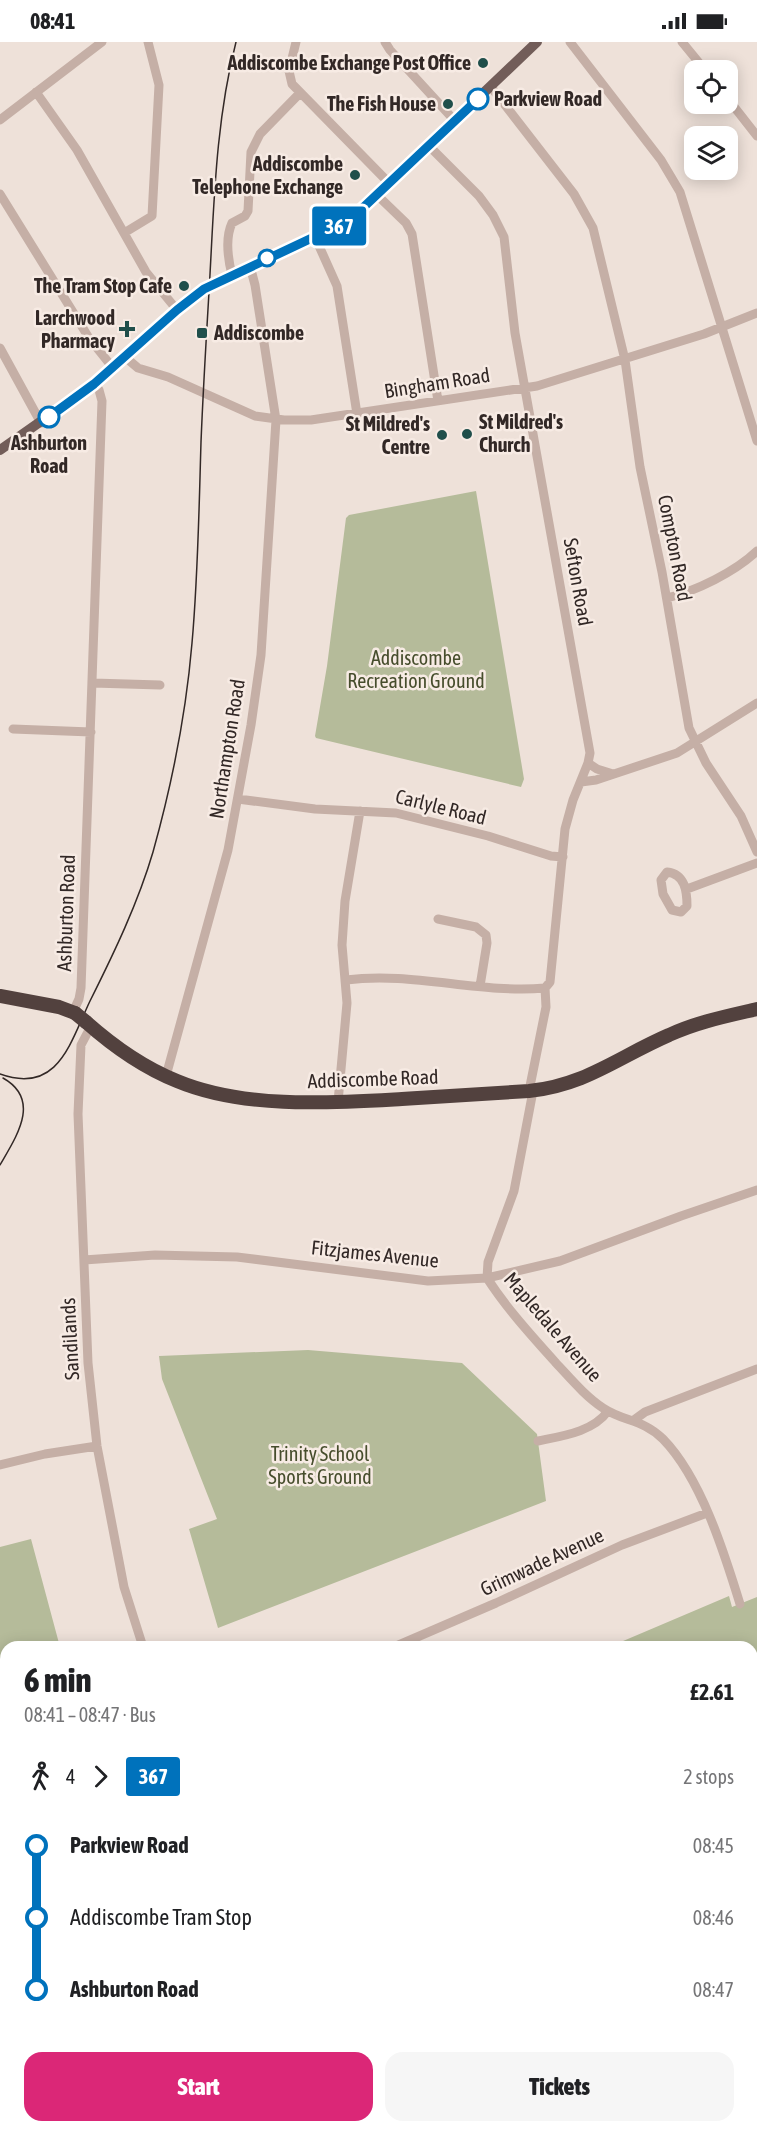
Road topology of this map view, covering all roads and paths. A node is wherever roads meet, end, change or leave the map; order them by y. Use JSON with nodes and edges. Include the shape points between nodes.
{"nodes":[{"id":1,"x":102,"y":42,"type":"edge"},
{"id":2,"x":148,"y":42,"type":"edge"},
{"id":3,"x":296,"y":42,"type":"edge"},
{"id":4,"x":385,"y":42,"type":"edge"},
{"id":5,"x":537,"y":42,"type":"edge"},
{"id":6,"x":570,"y":42,"type":"edge"},
{"id":7,"x":682,"y":42,"type":"edge"},
{"id":8,"x":697,"y":60,"type":"edge"},
{"id":9,"x":491,"y":87,"type":"junction"},
{"id":10,"x":36,"y":92,"type":"junction"},
{"id":11,"x":300,"y":93,"type":"junction"},
{"id":12,"x":738,"y":112,"type":"edge"},
{"id":13,"x":0,"y":120,"type":"edge"},
{"id":14,"x":455,"y":121,"type":"junction"},
{"id":15,"x":757,"y":136,"type":"edge"},
{"id":16,"x":428,"y":145,"type":"junction"},
{"id":17,"x":389,"y":183,"type":"junction"},
{"id":18,"x":0,"y":194,"type":"edge"},
{"id":19,"x":377,"y":195,"type":"junction"},
{"id":20,"x":124,"y":233,"type":"junction"},
{"id":21,"x":315,"y":237,"type":"junction"},
{"id":22,"x":250,"y":266,"type":"junction"},
{"id":23,"x":232,"y":275,"type":"junction"},
{"id":24,"x":177,"y":310,"type":"junction"},
{"id":25,"x":757,"y":313,"type":"edge"},
{"id":26,"x":722,"y":328,"type":"junction"},
{"id":27,"x":0,"y":348,"type":"edge"},
{"id":28,"x":125,"y":357,"type":"junction"},
{"id":29,"x":625,"y":360,"type":"junction"},
{"id":30,"x":113,"y":368,"type":"junction"},
{"id":31,"x":94,"y":384,"type":"junction"},
{"id":32,"x":526,"y":388,"type":"junction"},
{"id":33,"x":438,"y":401,"type":"junction"},
{"id":34,"x":357,"y":414,"type":"junction"},
{"id":35,"x":276,"y":420,"type":"junction"},
{"id":36,"x":41,"y":423,"type":"junction"},
{"id":37,"x":757,"y":441,"type":"edge"},
{"id":38,"x":0,"y":450,"type":"edge"},
{"id":39,"x":757,"y":551,"type":"edge"},
{"id":40,"x":667,"y":598,"type":"junction"},
{"id":41,"x":93,"y":683,"type":"junction"},
{"id":42,"x":160,"y":685,"type":"dead end"},
{"id":43,"x":757,"y":703,"type":"edge"},
{"id":44,"x":13,"y":729,"type":"dead end"},
{"id":45,"x":91,"y":732,"type":"junction"},
{"id":46,"x":695,"y":743,"type":"junction"},
{"id":47,"x":588,"y":763,"type":"junction"},
{"id":48,"x":613,"y":774,"type":"junction"},
{"id":49,"x":581,"y":782,"type":"junction"},
{"id":50,"x":238,"y":799,"type":"junction"},
{"id":51,"x":360,"y":811,"type":"junction"},
{"id":52,"x":757,"y":852,"type":"edge"},
{"id":53,"x":563,"y":857,"type":"junction"},
{"id":54,"x":757,"y":863,"type":"edge"},
{"id":55,"x":687,"y":889,"type":"dead end"},
{"id":56,"x":438,"y":919,"type":"dead end"},
{"id":57,"x":346,"y":980,"type":"junction"},
{"id":58,"x":480,"y":986,"type":"junction"},
{"id":59,"x":545,"y":988,"type":"junction"},
{"id":60,"x":0,"y":996,"type":"edge"},
{"id":61,"x":757,"y":1009,"type":"edge"},
{"id":62,"x":81,"y":1018,"type":"junction"},
{"id":63,"x":166,"y":1076,"type":"junction"},
{"id":64,"x":531,"y":1091,"type":"junction"},
{"id":65,"x":338,"y":1102,"type":"junction"},
{"id":66,"x":757,"y":1190,"type":"edge"},
{"id":67,"x":84,"y":1260,"type":"junction"},
{"id":68,"x":487,"y":1278,"type":"junction"},
{"id":69,"x":757,"y":1369,"type":"edge"},
{"id":70,"x":608,"y":1411,"type":"junction"},
{"id":71,"x":634,"y":1420,"type":"junction"},
{"id":72,"x":538,"y":1441,"type":"dead end"},
{"id":73,"x":97,"y":1446,"type":"junction"},
{"id":74,"x":0,"y":1465,"type":"edge"},
{"id":75,"x":707,"y":1514,"type":"junction"},
{"id":76,"x":740,"y":1604,"type":"dead end"},
{"id":77,"x":141,"y":1641,"type":"edge"},
{"id":78,"x":408,"y":1641,"type":"edge"}],
"edges":[{"from":1,"to":10,"type":"street"},
{"from":2,"to":20,"type":"street","via":[[159,85],[152,216]]},
{"from":3,"to":11,"type":"street","via":[[289,74]]},
{"from":4,"to":14,"type":"street"},
{"from":5,"to":9,"type":"main road"},
{"from":6,"to":26,"type":"street","via":[[675,181]]},
{"from":7,"to":8,"type":"street"},
{"from":9,"to":14,"type":"main road"},
{"from":9,"to":29,"type":"street","via":[[563,178],[590,220]]},
{"from":10,"to":13,"type":"street"},
{"from":10,"to":20,"type":"street","via":[[63,127]]},
{"from":11,"to":17,"type":"street"},
{"from":11,"to":23,"type":"street","via":[[260,134],[250,152],[249,206],[245,216],[232,223],[230,230],[228,260]]},
{"from":12,"to":15,"type":"street"},
{"from":14,"to":16,"type":"main road"},
{"from":16,"to":17,"type":"main road"},
{"from":16,"to":32,"type":"street","name":"Sefton Road","via":[[479,196],[501,230]]},
{"from":17,"to":19,"type":"main road"},
{"from":18,"to":30,"type":"street","via":[[89,338]]},
{"from":19,"to":21,"type":"main road","via":[[350,220]]},
{"from":19,"to":33,"type":"street","via":[[412,234]]},
{"from":20,"to":24,"type":"street","via":[[146,272]]},
{"from":21,"to":22,"type":"main road"},
{"from":21,"to":34,"type":"street","via":[[337,286]]},
{"from":22,"to":23,"type":"main road"},
{"from":22,"to":35,"type":"street","name":"Northampton Road"},
{"from":23,"to":24,"type":"main road","via":[[204,289]]},
{"from":24,"to":28,"type":"main road"},
{"from":25,"to":26,"type":"street","name":"Bingham Road"},
{"from":26,"to":29,"type":"street","name":"Bingham Road"},
{"from":26,"to":37,"type":"street"},
{"from":27,"to":36,"type":"street"},
{"from":28,"to":30,"type":"main road"},
{"from":28,"to":35,"type":"street","name":"Bingham Road","via":[[138,368],[168,377],[255,417]]},
{"from":29,"to":32,"type":"street","name":"Bingham Road"},
{"from":29,"to":40,"type":"street","name":"Compton Road","via":[[641,473]]},
{"from":30,"to":31,"type":"main road"},
{"from":31,"to":36,"type":"main road"},
{"from":31,"to":41,"type":"street","name":"Ashburton Road","via":[[102,401]]},
{"from":32,"to":33,"type":"street","name":"Bingham Road"},
{"from":32,"to":47,"type":"street","name":"Sefton Road","via":[[588,744]]},
{"from":33,"to":34,"type":"street","name":"Bingham Road"},
{"from":34,"to":35,"type":"street","name":"Bingham Road"},
{"from":35,"to":50,"type":"street","name":"Northampton Road","via":[[262,638]]},
{"from":36,"to":38,"type":"main road"},
{"from":39,"to":40,"type":"street","via":[[732,570]]},
{"from":40,"to":46,"type":"street","name":"Compton Road","via":[[687,719]]},
{"from":41,"to":42,"type":"street"},
{"from":41,"to":45,"type":"street","name":"Ashburton Road"},
{"from":43,"to":46,"type":"street"},
{"from":44,"to":45,"type":"street"},
{"from":45,"to":62,"type":"street","name":"Ashburton Road"},
{"from":46,"to":48,"type":"street","via":[[672,756]]},
{"from":46,"to":52,"type":"street","name":"Compton Road","via":[[741,816]]},
{"from":47,"to":48,"type":"street"},
{"from":47,"to":49,"type":"street","name":"Sefton Road"},
{"from":48,"to":49,"type":"street"},
{"from":49,"to":53,"type":"street","name":"Sefton Road","via":[[567,820]]},
{"from":50,"to":51,"type":"street","name":"Carlyle Road"},
{"from":50,"to":63,"type":"street","name":"Northampton Road","via":[[225,867]]},
{"from":51,"to":53,"type":"street","name":"Carlyle Road","via":[[404,814]]},
{"from":51,"to":57,"type":"street","via":[[345,898],[342,945]]},
{"from":53,"to":59,"type":"street","name":"Sefton Road","via":[[550,982]]},
{"from":54,"to":55,"type":"street"},
{"from":56,"to":58,"type":"street","via":[[476,927],[486,935]]},
{"from":57,"to":58,"type":"street"},
{"from":57,"to":65,"type":"street"},
{"from":58,"to":59,"type":"street"},
{"from":59,"to":64,"type":"street","name":"Mapledale Avenue","via":[[545,1013]]},
{"from":60,"to":62,"type":"highway","name":"Addiscombe Road","via":[[59,1007]]},
{"from":61,"to":64,"type":"highway","name":"Addiscombe Road","via":[[692,1026],[579,1080]]},
{"from":62,"to":63,"type":"highway","name":"Addiscombe Road","via":[[134,1059]]},
{"from":62,"to":67,"type":"street","name":"Sandilands","via":[[78,1114]]},
{"from":63,"to":65,"type":"highway","name":"Addiscombe Road","via":[[223,1094]]},
{"from":64,"to":65,"type":"highway","name":"Addiscombe Road"},
{"from":64,"to":68,"type":"street","name":"Mapledale Avenue","via":[[514,1191],[488,1262]]},
{"from":66,"to":68,"type":"street","name":"Fitzjames Avenue","via":[[560,1261]]},
{"from":67,"to":68,"type":"street","name":"Fitzjames Avenue","via":[[155,1255],[237,1257],[428,1281]]},
{"from":67,"to":73,"type":"street","name":"Sandilands","via":[[88,1363]]},
{"from":68,"to":70,"type":"street","name":"Mapledale Avenue","via":[[531,1336],[580,1389]]},
{"from":69,"to":71,"type":"street","via":[[645,1412]]},
{"from":70,"to":71,"type":"street","name":"Mapledale Avenue"},
{"from":70,"to":72,"type":"street","via":[[582,1430]]},
{"from":71,"to":75,"type":"street","name":"Mapledale Avenue","via":[[651,1428],[677,1455]]},
{"from":73,"to":74,"type":"street"},
{"from":73,"to":77,"type":"street","name":"Sandilands","via":[[124,1587]]},
{"from":75,"to":76,"type":"street","name":"Mapledale Avenue"},
{"from":75,"to":78,"type":"street","name":"Grimwade Avenue","via":[[622,1545]]}]}
